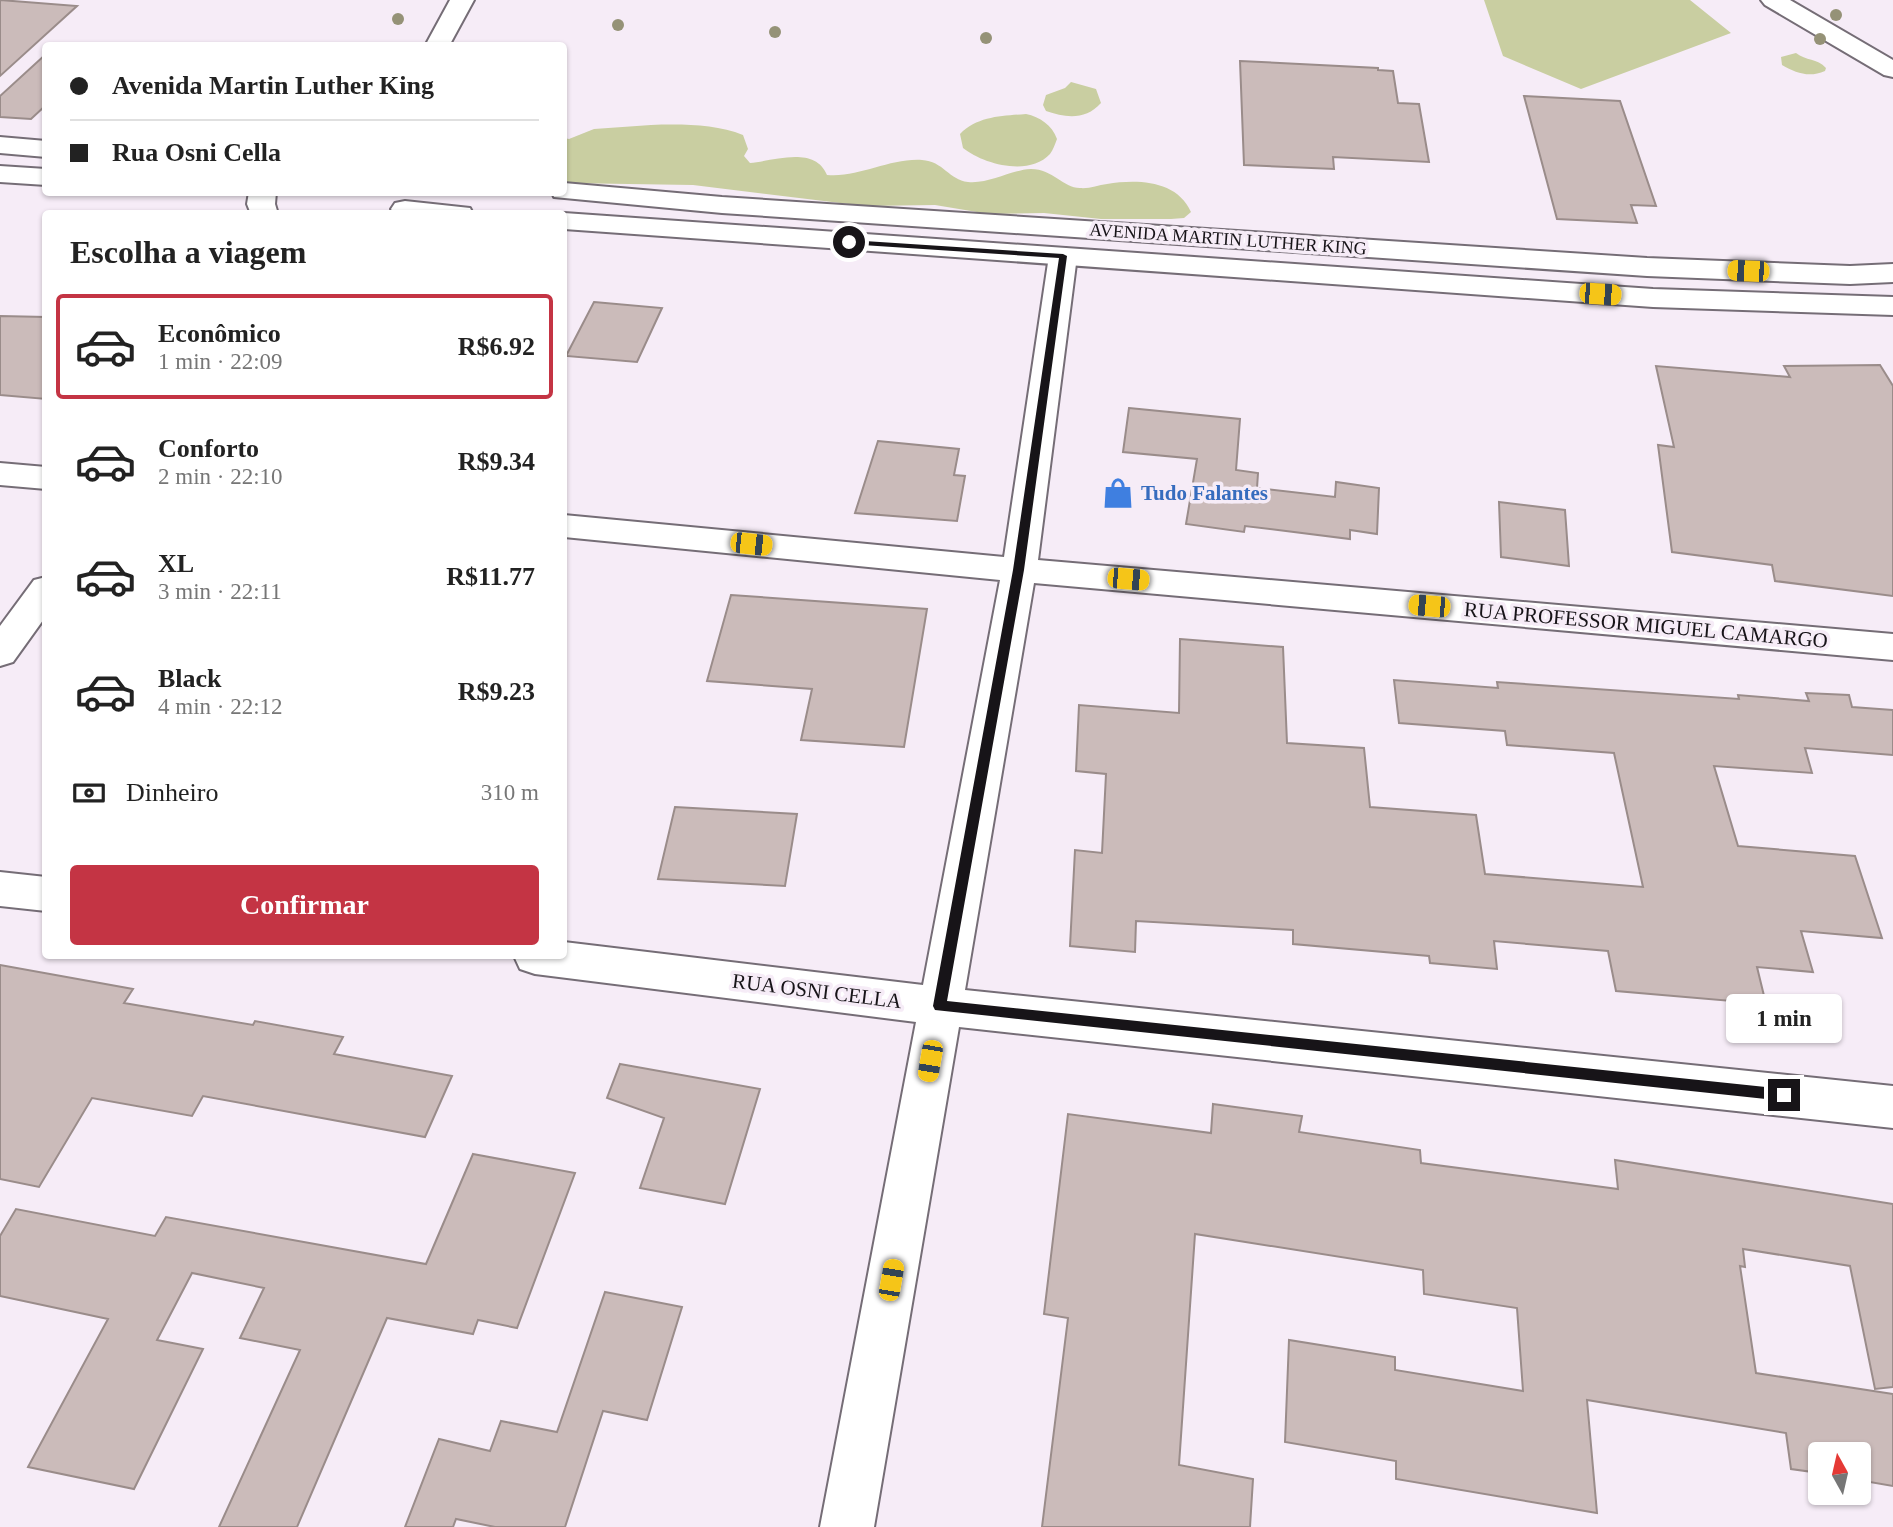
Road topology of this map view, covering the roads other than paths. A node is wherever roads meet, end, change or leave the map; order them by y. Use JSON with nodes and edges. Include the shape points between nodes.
{"nodes":[{"id":1,"x":462,"y":0,"type":"edge"},
{"id":2,"x":1773,"y":0,"type":"edge"},
{"id":3,"x":439,"y":42,"type":"edge"},
{"id":4,"x":1893,"y":70,"type":"edge"},
{"id":5,"x":0,"y":145,"type":"edge"},
{"id":6,"x":42,"y":149,"type":"edge"},
{"id":7,"x":0,"y":174,"type":"edge"},
{"id":8,"x":42,"y":177,"type":"edge"},
{"id":9,"x":567,"y":191,"type":"edge"},
{"id":10,"x":407,"y":205,"type":"edge"},
{"id":11,"x":436,"y":210,"type":"edge"},
{"id":12,"x":567,"y":221,"type":"edge"},
{"id":13,"x":1063,"y":256,"type":"junction"},
{"id":14,"x":1647,"y":267,"type":"junction"},
{"id":15,"x":1893,"y":273,"type":"edge"},
{"id":16,"x":1653,"y":298,"type":"junction"},
{"id":17,"x":1892,"y":308,"type":"edge"},
{"id":18,"x":0,"y":474,"type":"edge"},
{"id":19,"x":42,"y":478,"type":"edge"},
{"id":20,"x":567,"y":526,"type":"edge"},
{"id":21,"x":1018,"y":570,"type":"junction"},
{"id":22,"x":42,"y":595,"type":"edge"},
{"id":23,"x":1893,"y":647,"type":"edge"},
{"id":24,"x":0,"y":653,"type":"edge"},
{"id":25,"x":0,"y":889,"type":"edge"},
{"id":26,"x":42,"y":894,"type":"edge"},
{"id":27,"x":559,"y":959,"type":"edge"},
{"id":28,"x":940,"y":1006,"type":"junction"},
{"id":29,"x":1893,"y":1107,"type":"edge"},
{"id":30,"x":847,"y":1527,"type":"edge"}],
"edges":[{"from":1,"to":3,"type":"street"},
{"from":2,"to":4,"type":"street"},
{"from":5,"to":6,"type":"street"},
{"from":7,"to":8,"type":"street"},
{"from":9,"to":14,"type":"street","name":"AVENIDA MARTIN LUTHER KING"},
{"from":10,"to":11,"type":"street"},
{"from":12,"to":13,"type":"street","name":"AVENIDA MARTIN LUTHER KING"},
{"from":13,"to":16,"type":"street","name":"AVENIDA MARTIN LUTHER KING"},
{"from":13,"to":21,"type":"street"},
{"from":14,"to":15,"type":"street","name":"AVENIDA MARTIN LUTHER KING"},
{"from":14,"to":16,"type":"street"},
{"from":16,"to":17,"type":"street","name":"AVENIDA MARTIN LUTHER KING"},
{"from":18,"to":19,"type":"street"},
{"from":20,"to":21,"type":"street","name":"RUA PROFESSOR MIGUEL CAMARGO"},
{"from":21,"to":23,"type":"street","name":"RUA PROFESSOR MIGUEL CAMARGO"},
{"from":21,"to":28,"type":"street"},
{"from":22,"to":24,"type":"street"},
{"from":25,"to":26,"type":"street"},
{"from":27,"to":28,"type":"street","name":"RUA OSNI CELLA"},
{"from":28,"to":29,"type":"street","name":"RUA OSNI CELLA"},
{"from":28,"to":30,"type":"street"}]}
